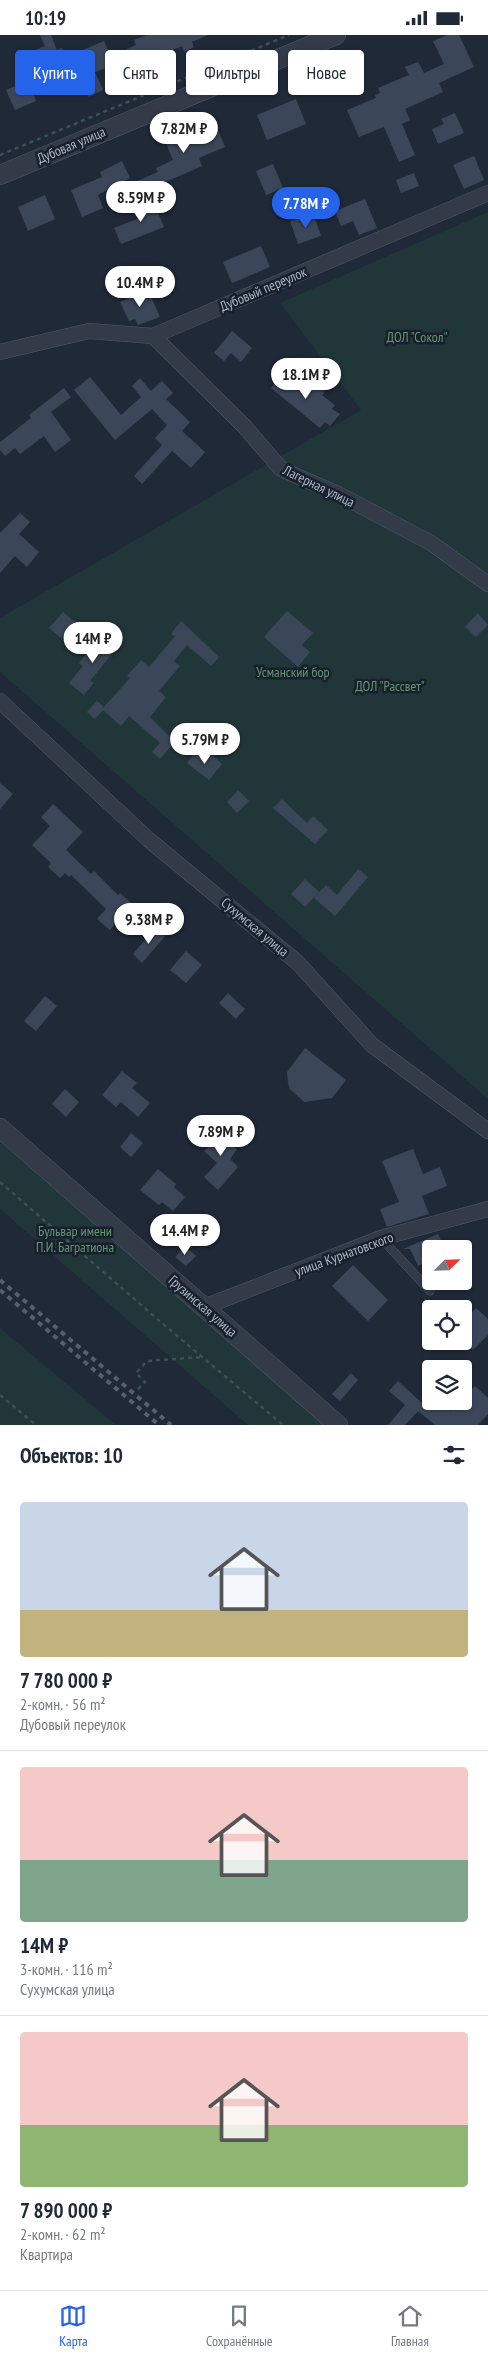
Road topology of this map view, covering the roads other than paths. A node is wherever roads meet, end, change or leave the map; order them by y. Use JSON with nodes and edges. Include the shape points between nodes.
{"nodes":[{"id":1,"x":336,"y":35,"type":"edge"},
{"id":2,"x":0,"y":175,"type":"edge"},
{"id":3,"x":488,"y":193,"type":"edge"},
{"id":4,"x":153,"y":336,"type":"junction"},
{"id":5,"x":0,"y":352,"type":"edge"},
{"id":6,"x":488,"y":584,"type":"edge"},
{"id":7,"x":0,"y":701,"type":"edge"},
{"id":8,"x":0,"y":1128,"type":"edge"},
{"id":9,"x":488,"y":1131,"type":"edge"},
{"id":10,"x":488,"y":1209,"type":"edge"},
{"id":11,"x":381,"y":1238,"type":"junction"},
{"id":12,"x":430,"y":1291,"type":"dead end"},
{"id":13,"x":204,"y":1307,"type":"junction"},
{"id":14,"x":338,"y":1425,"type":"edge"}],
"edges":[{"from":1,"to":2,"type":"street","name":"Дубовая улица"},
{"from":3,"to":4,"type":"street","name":"Дубовый переулок"},
{"from":4,"to":5,"type":"street","name":"Дубовый переулок","via":[[89,331]]},
{"from":4,"to":6,"type":"street","name":"Лагерная улица","via":[[245,427],[281,469],[340,495],[432,543]]},
{"from":7,"to":9,"type":"street","name":"Сухумская улица","via":[[150,840],[298,963],[372,1045]]},
{"from":8,"to":13,"type":"street","name":"Грузинская улица"},
{"from":10,"to":11,"type":"street","name":"улица Курнатовского"},
{"from":11,"to":12,"type":"lane"},
{"from":11,"to":13,"type":"street","name":"улица Курнатовского"},
{"from":13,"to":14,"type":"street","name":"Грузинская улица"}]}
